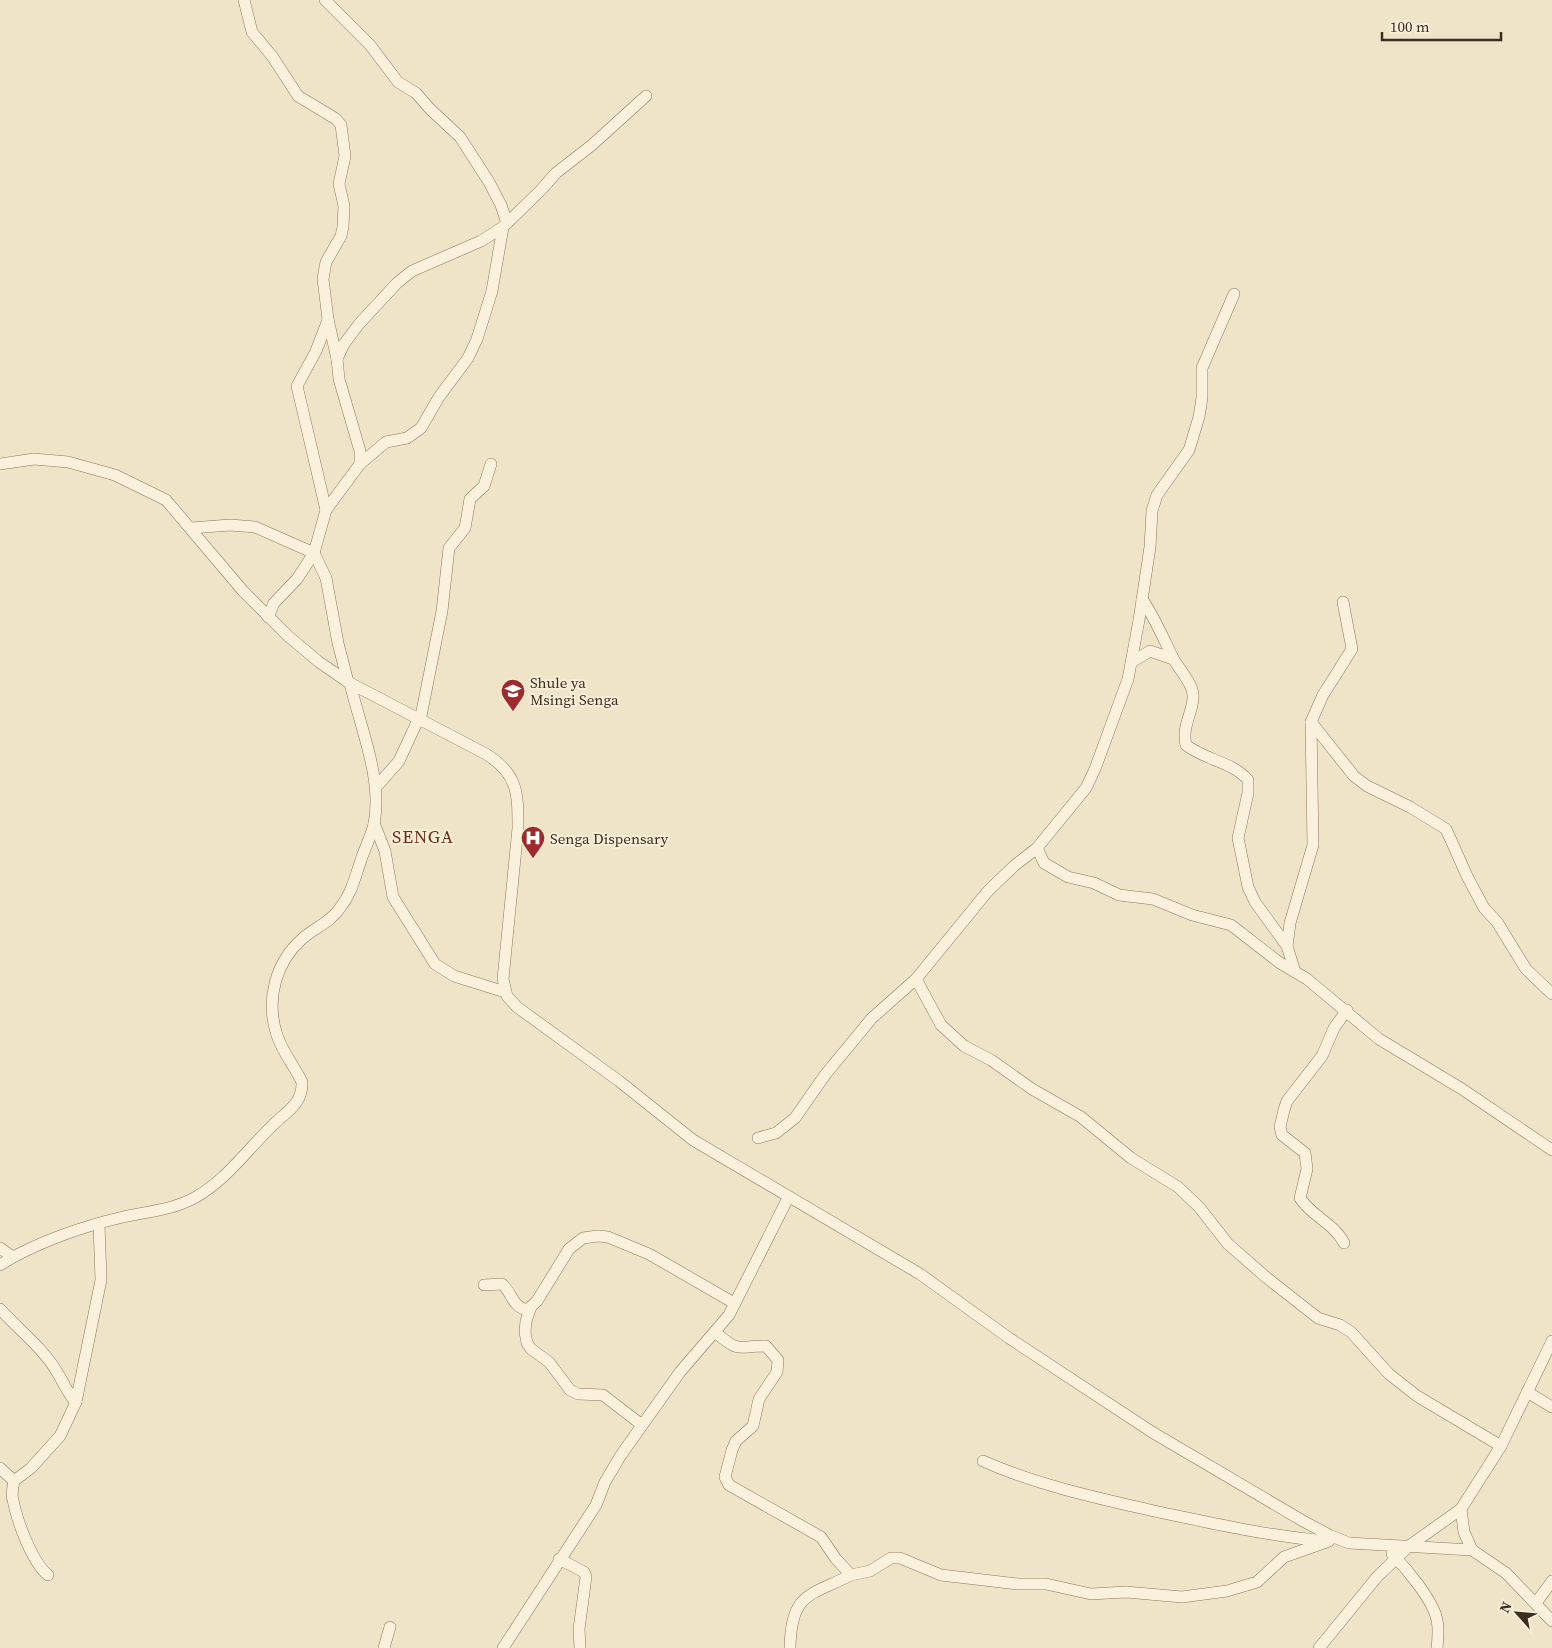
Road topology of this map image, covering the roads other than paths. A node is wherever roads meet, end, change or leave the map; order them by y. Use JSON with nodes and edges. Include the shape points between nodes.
{"nodes":[{"id":1,"x":244,"y":0,"type":"edge"},
{"id":2,"x":325,"y":0,"type":"edge"},
{"id":3,"x":646,"y":96,"type":"dead end"},
{"id":4,"x":505,"y":225,"type":"junction"},
{"id":5,"x":1234,"y":294,"type":"dead end"},
{"id":6,"x":328,"y":319,"type":"junction"},
{"id":7,"x":337,"y":359,"type":"junction"},
{"id":8,"x":0,"y":464,"type":"edge"},
{"id":9,"x":360,"y":464,"type":"junction"},
{"id":10,"x":491,"y":464,"type":"dead end"},
{"id":11,"x":326,"y":510,"type":"junction"},
{"id":12,"x":190,"y":528,"type":"junction"},
{"id":13,"x":314,"y":553,"type":"junction"},
{"id":14,"x":1142,"y":599,"type":"junction"},
{"id":15,"x":1343,"y":602,"type":"dead end"},
{"id":16,"x":268,"y":617,"type":"junction"},
{"id":17,"x":1164,"y":636,"type":"junction"},
{"id":18,"x":1144,"y":654,"type":"junction"},
{"id":19,"x":1173,"y":659,"type":"junction"},
{"id":20,"x":1132,"y":662,"type":"junction"},
{"id":21,"x":349,"y":683,"type":"junction"},
{"id":22,"x":419,"y":720,"type":"junction"},
{"id":23,"x":1311,"y":722,"type":"junction"},
{"id":24,"x":377,"y":786,"type":"junction"},
{"id":25,"x":374,"y":823,"type":"junction"},
{"id":26,"x":1037,"y":848,"type":"junction"},
{"id":27,"x":1287,"y":946,"type":"junction"},
{"id":28,"x":1295,"y":972,"type":"junction"},
{"id":29,"x":916,"y":979,"type":"junction"},
{"id":30,"x":505,"y":992,"type":"junction"},
{"id":31,"x":1552,"y":994,"type":"edge"},
{"id":32,"x":1347,"y":1010,"type":"junction"},
{"id":33,"x":758,"y":1138,"type":"dead end"},
{"id":34,"x":1552,"y":1150,"type":"edge"},
{"id":35,"x":788,"y":1198,"type":"junction"},
{"id":36,"x":99,"y":1224,"type":"junction"},
{"id":37,"x":1344,"y":1243,"type":"dead end"},
{"id":38,"x":0,"y":1248,"type":"edge"},
{"id":39,"x":13,"y":1257,"type":"junction"},
{"id":40,"x":0,"y":1265,"type":"edge"},
{"id":41,"x":484,"y":1285,"type":"dead end"},
{"id":42,"x":734,"y":1304,"type":"junction"},
{"id":43,"x":531,"y":1307,"type":"junction"},
{"id":44,"x":0,"y":1309,"type":"edge"},
{"id":45,"x":715,"y":1332,"type":"junction"},
{"id":46,"x":1552,"y":1341,"type":"edge"},
{"id":47,"x":1527,"y":1392,"type":"junction"},
{"id":48,"x":76,"y":1402,"type":"junction"},
{"id":49,"x":1552,"y":1407,"type":"edge"},
{"id":50,"x":642,"y":1426,"type":"junction"},
{"id":51,"x":1501,"y":1446,"type":"junction"},
{"id":52,"x":983,"y":1461,"type":"dead end"},
{"id":53,"x":0,"y":1468,"type":"edge"},
{"id":54,"x":14,"y":1481,"type":"junction"},
{"id":55,"x":1461,"y":1509,"type":"junction"},
{"id":56,"x":1335,"y":1540,"type":"junction"},
{"id":57,"x":1383,"y":1546,"type":"junction"},
{"id":58,"x":1409,"y":1546,"type":"junction"},
{"id":59,"x":1472,"y":1550,"type":"junction"},
{"id":60,"x":559,"y":1559,"type":"junction"},
{"id":61,"x":1396,"y":1559,"type":"junction"},
{"id":62,"x":48,"y":1575,"type":"dead end"},
{"id":63,"x":851,"y":1575,"type":"junction"},
{"id":64,"x":1552,"y":1580,"type":"edge"},
{"id":65,"x":1536,"y":1603,"type":"junction"},
{"id":66,"x":1552,"y":1621,"type":"edge"},
{"id":67,"x":390,"y":1627,"type":"dead end"},
{"id":68,"x":384,"y":1648,"type":"edge"},
{"id":69,"x":503,"y":1648,"type":"edge"},
{"id":70,"x":580,"y":1648,"type":"edge"},
{"id":71,"x":790,"y":1648,"type":"edge"},
{"id":72,"x":1319,"y":1648,"type":"edge"},
{"id":73,"x":1437,"y":1648,"type":"edge"}],
"edges":[{"from":1,"to":6,"type":"street","via":[[252,32],[298,96],[336,118],[341,125],[345,156],[339,184],[344,215],[341,236],[324,269]]},
{"from":2,"to":4,"type":"street","via":[[370,45],[398,82],[416,93],[460,137],[501,205]]},
{"from":3,"to":4,"type":"street","via":[[556,173]]},
{"from":4,"to":7,"type":"street","via":[[474,244],[412,272],[397,283],[359,324]]},
{"from":4,"to":9,"type":"street","via":[[492,291],[468,358],[421,428],[407,438],[386,442]]},
{"from":5,"to":14,"type":"street","via":[[1202,368],[1199,417],[1189,450],[1156,494]]},
{"from":6,"to":7,"type":"street"},
{"from":6,"to":11,"type":"street","via":[[298,386]]},
{"from":7,"to":9,"type":"street","via":[[345,404],[360,451]]},
{"from":8,"to":12,"type":"street","via":[[34,458],[49,459],[115,474],[166,500]]},
{"from":9,"to":11,"type":"street"},
{"from":10,"to":22,"type":"street","via":[[484,486],[470,499],[465,528],[449,548],[442,611]]},
{"from":11,"to":13,"type":"street"},
{"from":12,"to":13,"type":"street","via":[[230,524],[255,527]]},
{"from":12,"to":16,"type":"street"},
{"from":13,"to":16,"type":"street","via":[[297,578],[274,602]]},
{"from":13,"to":21,"type":"street","via":[[326,578]]},
{"from":14,"to":17,"type":"street"},
{"from":14,"to":20,"type":"street"},
{"from":15,"to":23,"type":"street","via":[[1352,649],[1328,686]]},
{"from":16,"to":21,"type":"street","via":[[319,662]]},
{"from":17,"to":18,"type":"street"},
{"from":17,"to":19,"type":"street"},
{"from":18,"to":19,"type":"street","via":[[1156,652]]},
{"from":18,"to":20,"type":"street"},
{"from":19,"to":27,"type":"street","via":[[1194,698],[1185,725],[1186,745],[1212,761],[1235,768],[1248,780],[1238,838],[1248,887]]},
{"from":20,"to":26,"type":"street","via":[[1118,710],[1086,788]]},
{"from":21,"to":22,"type":"street"},
{"from":21,"to":24,"type":"street"},
{"from":22,"to":24,"type":"street","via":[[399,761]]},
{"from":22,"to":30,"type":"street","via":[[494,759],[512,776],[518,828],[503,978]]},
{"from":23,"to":27,"type":"street","via":[[1313,845],[1294,905]]},
{"from":23,"to":31,"type":"street","via":[[1354,776],[1446,829],[1484,908],[1497,922],[1526,969]]},
{"from":24,"to":25,"type":"street"},
{"from":25,"to":30,"type":"street","via":[[385,851],[393,897],[435,964],[454,976]]},
{"from":25,"to":36,"type":"street","via":[[354,885],[341,907],[328,922],[296,946],[275,979],[275,1029],[279,1043],[302,1082],[293,1109],[272,1125],[234,1166],[197,1196],[164,1210]]},
{"from":26,"to":28,"type":"street","via":[[1044,863],[1068,877],[1094,883],[1119,895],[1153,899],[1192,915],[1231,925]]},
{"from":26,"to":29,"type":"street","via":[[988,891]]},
{"from":27,"to":28,"type":"street"},
{"from":28,"to":32,"type":"street"},
{"from":29,"to":33,"type":"street","via":[[872,1018],[795,1118],[776,1133]]},
{"from":29,"to":51,"type":"street","via":[[941,1025],[964,1046],[1081,1117],[1131,1158],[1178,1186],[1228,1244],[1267,1278],[1318,1318],[1351,1332],[1389,1374],[1417,1396]]},
{"from":30,"to":35,"type":"street","via":[[517,1007],[664,1118]]},
{"from":32,"to":34,"type":"street","via":[[1379,1039],[1438,1073]]},
{"from":32,"to":37,"type":"street","via":[[1334,1028],[1322,1056],[1288,1101],[1280,1127],[1282,1135],[1305,1153],[1307,1169],[1300,1198],[1305,1207],[1338,1232]]},
{"from":35,"to":42,"type":"street"},
{"from":35,"to":56,"type":"street","via":[[920,1274],[1009,1338],[1152,1432]]},
{"from":36,"to":39,"type":"street"},
{"from":36,"to":48,"type":"street","via":[[101,1280]]},
{"from":38,"to":39,"type":"street"},
{"from":39,"to":40,"type":"street"},
{"from":41,"to":43,"type":"street","via":[[502,1284],[518,1306],[527,1310]]},
{"from":42,"to":43,"type":"street","via":[[649,1254],[598,1236],[583,1238],[569,1249]]},
{"from":42,"to":45,"type":"street"},
{"from":43,"to":50,"type":"street","via":[[525,1332],[531,1349],[549,1362],[570,1390],[602,1396]]},
{"from":44,"to":48,"type":"street","via":[[37,1346]]},
{"from":45,"to":50,"type":"street","via":[[680,1372]]},
{"from":45,"to":63,"type":"street","via":[[734,1348],[766,1346],[778,1360],[777,1372],[759,1399],[753,1426],[736,1441],[725,1477],[729,1484],[821,1537]]},
{"from":46,"to":47,"type":"street"},
{"from":47,"to":49,"type":"street"},
{"from":47,"to":51,"type":"street"},
{"from":48,"to":54,"type":"street","via":[[60,1436],[31,1468]]},
{"from":50,"to":60,"type":"street","via":[[608,1476],[596,1505]]},
{"from":51,"to":55,"type":"street"},
{"from":52,"to":56,"type":"street","via":[[1010,1473],[1106,1500],[1232,1528]]},
{"from":53,"to":54,"type":"street"},
{"from":54,"to":62,"type":"street","via":[[12,1500],[22,1528],[34,1558]]},
{"from":55,"to":58,"type":"street"},
{"from":55,"to":59,"type":"street","via":[[1462,1526]]},
{"from":56,"to":57,"type":"street"},
{"from":56,"to":63,"type":"street","via":[[1284,1557],[1257,1582],[1227,1591],[1182,1597],[1143,1592],[1091,1594],[1046,1584],[941,1575],[900,1558],[891,1558],[870,1571]]},
{"from":57,"to":58,"type":"street"},
{"from":57,"to":61,"type":"street"},
{"from":58,"to":59,"type":"street"},
{"from":58,"to":61,"type":"street"},
{"from":59,"to":65,"type":"street","via":[[1506,1573]]},
{"from":60,"to":69,"type":"street"},
{"from":60,"to":70,"type":"street","via":[[584,1572],[586,1577],[579,1630]]},
{"from":61,"to":72,"type":"street","via":[[1377,1577]]},
{"from":61,"to":73,"type":"street","via":[[1434,1612]]},
{"from":63,"to":71,"type":"street","via":[[806,1596],[793,1622]]},
{"from":64,"to":65,"type":"street"},
{"from":65,"to":66,"type":"street"},
{"from":67,"to":68,"type":"street"}]}
